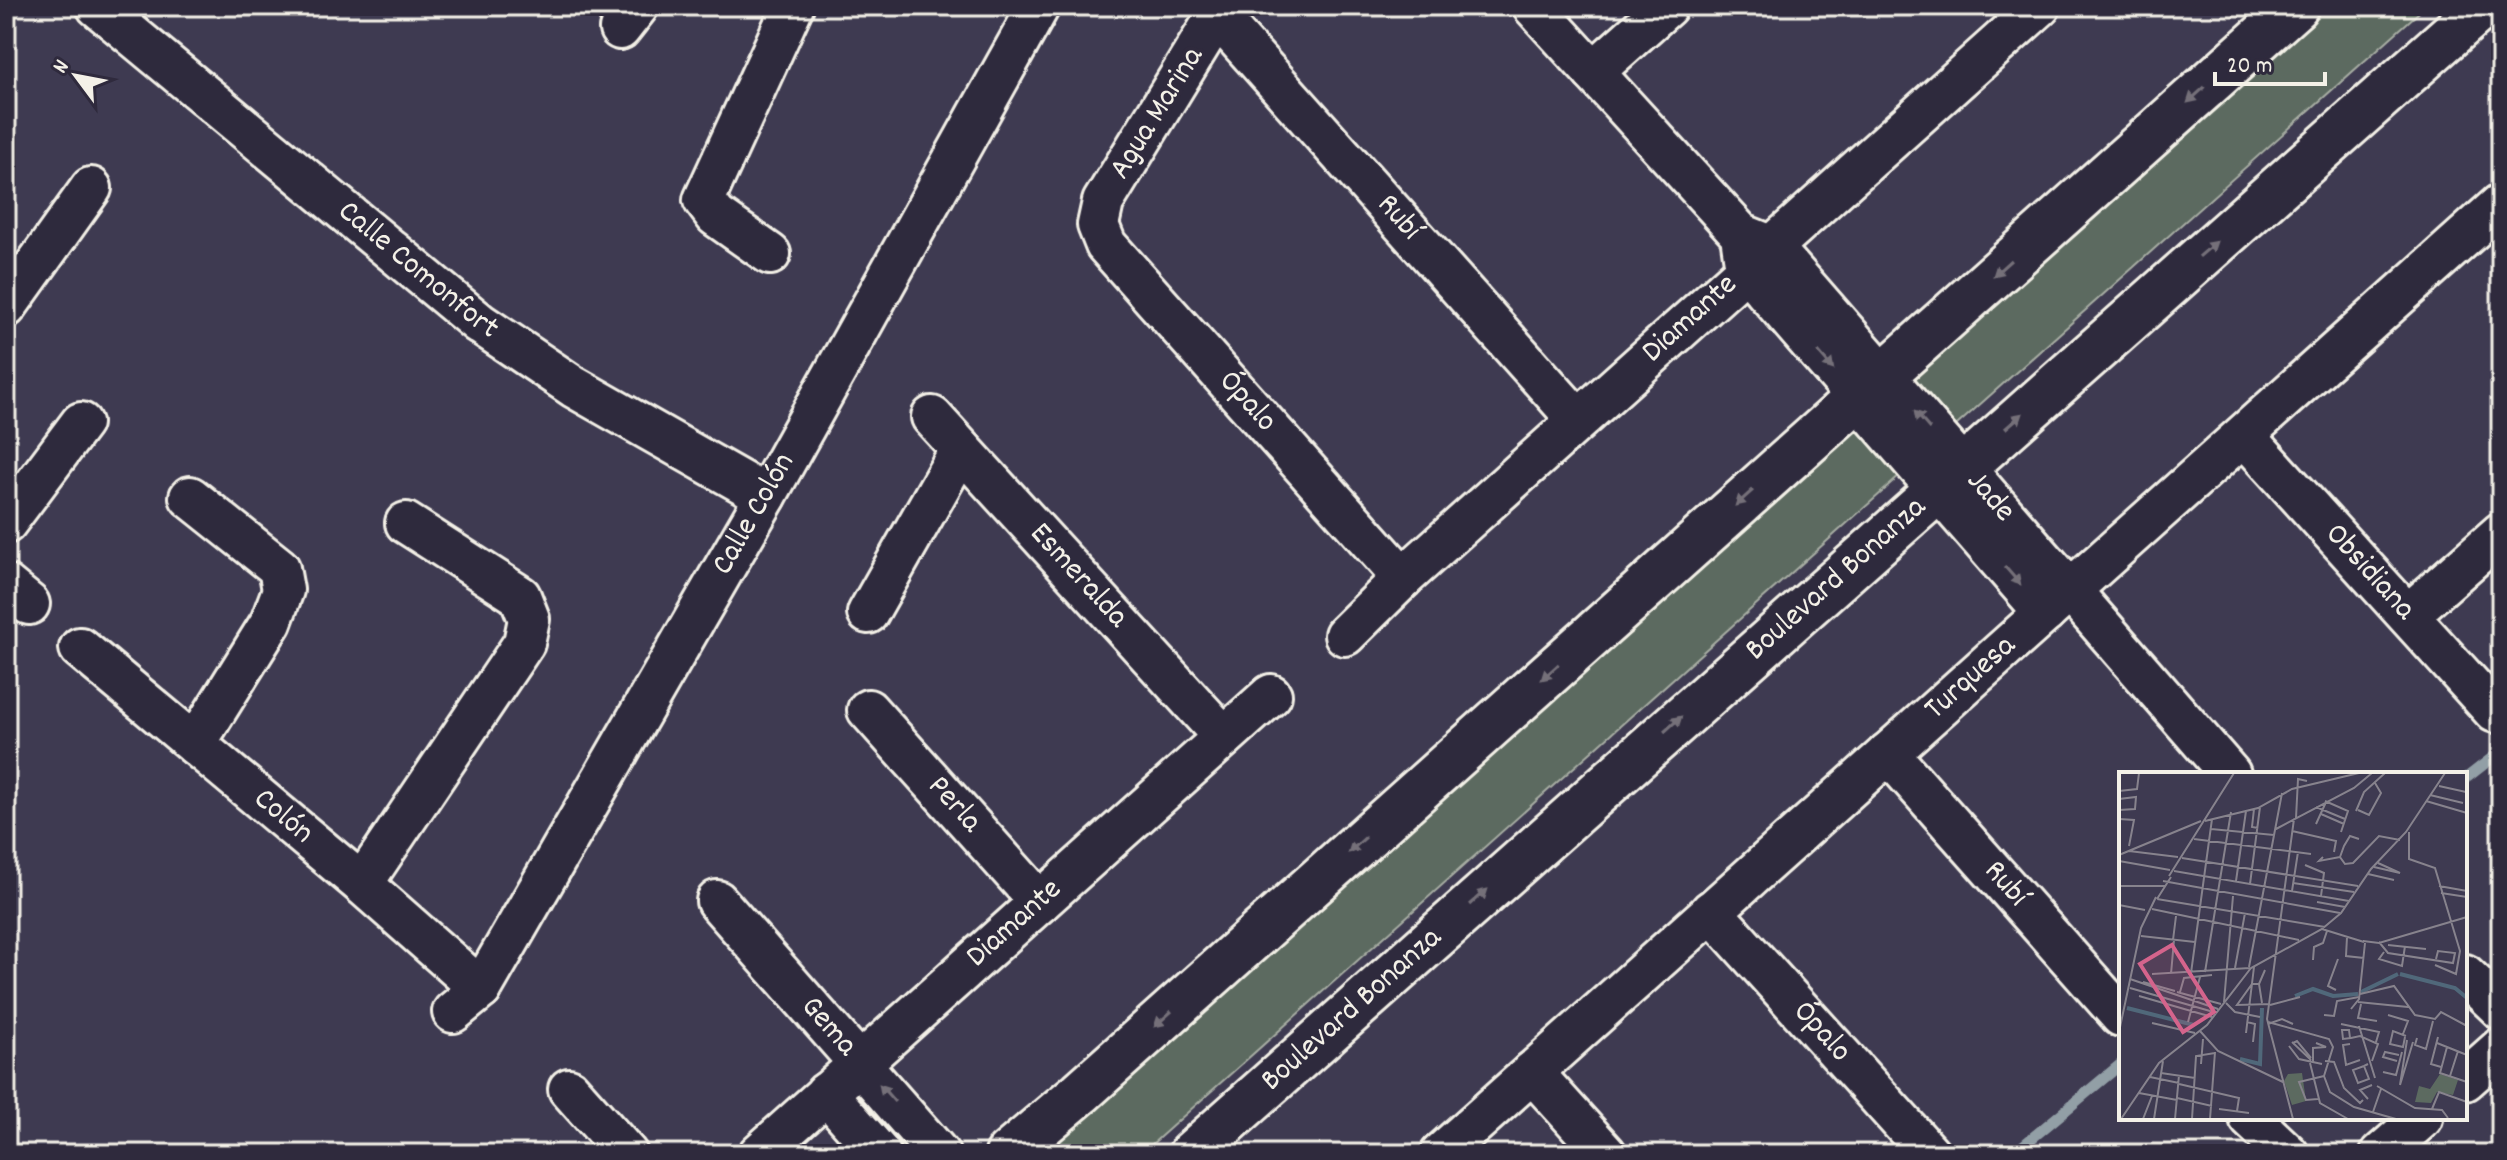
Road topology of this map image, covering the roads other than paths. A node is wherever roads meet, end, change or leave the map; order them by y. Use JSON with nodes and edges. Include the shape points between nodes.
{"nodes":[{"id":1,"x":97,"y":6,"type":"edge"},
{"id":2,"x":793,"y":6,"type":"edge"},
{"id":3,"x":1039,"y":6,"type":"edge"},
{"id":4,"x":1533,"y":6,"type":"edge"},
{"id":5,"x":1667,"y":6,"type":"edge"},
{"id":6,"x":2040,"y":6,"type":"edge"},
{"id":7,"x":2296,"y":6,"type":"edge"},
{"id":8,"x":2483,"y":6,"type":"edge"},
{"id":9,"x":1221,"y":12,"type":"edge"},
{"id":10,"x":1593,"y":72,"type":"junction"},
{"id":11,"x":91,"y":188,"type":"dead end"},
{"id":12,"x":2501,"y":204,"type":"edge"},
{"id":13,"x":1098,"y":225,"type":"joint"},
{"id":14,"x":1753,"y":250,"type":"junction"},
{"id":15,"x":770,"y":254,"type":"dead end"},
{"id":16,"x":6,"y":307,"type":"edge"},
{"id":17,"x":1869,"y":385,"type":"junction"},
{"id":18,"x":932,"y":417,"type":"dead end"},
{"id":19,"x":1578,"y":420,"type":"junction"},
{"id":20,"x":81,"y":423,"type":"dead end"},
{"id":21,"x":2244,"y":435,"type":"junction"},
{"id":22,"x":961,"y":449,"type":"junction"},
{"id":23,"x":1949,"y":478,"type":"junction"},
{"id":24,"x":766,"y":496,"type":"junction"},
{"id":25,"x":190,"y":497,"type":"dead end"},
{"id":26,"x":6,"y":523,"type":"edge"},
{"id":27,"x":406,"y":523,"type":"dead end"},
{"id":28,"x":2501,"y":533,"type":"edge"},
{"id":29,"x":1403,"y":578,"type":"junction"},
{"id":30,"x":2057,"y":602,"type":"junction"},
{"id":31,"x":868,"y":613,"type":"dead end"},
{"id":32,"x":2408,"y":615,"type":"junction"},
{"id":33,"x":1345,"y":635,"type":"dead end"},
{"id":34,"x":80,"y":648,"type":"dead end"},
{"id":35,"x":1271,"y":695,"type":"dead end"},
{"id":36,"x":868,"y":710,"type":"dead end"},
{"id":37,"x":2495,"y":712,"type":"dead end"},
{"id":38,"x":1224,"y":737,"type":"junction"},
{"id":39,"x":195,"y":744,"type":"junction"},
{"id":40,"x":1888,"y":753,"type":"junction"},
{"id":41,"x":2228,"y":772,"type":"edge"},
{"id":42,"x":362,"y":884,"type":"junction"},
{"id":43,"x":717,"y":901,"type":"dead end"},
{"id":44,"x":1040,"y":902,"type":"junction"},
{"id":45,"x":1711,"y":911,"type":"junction"},
{"id":46,"x":2467,"y":977,"type":"edge"},
{"id":47,"x":467,"y":1001,"type":"joint"},
{"id":48,"x":2501,"y":1009,"type":"edge"},
{"id":49,"x":2119,"y":1014,"type":"edge"},
{"id":50,"x":2501,"y":1048,"type":"edge"},
{"id":51,"x":861,"y":1062,"type":"junction"},
{"id":52,"x":1532,"y":1072,"type":"junction"},
{"id":53,"x":2467,"y":1078,"type":"edge"},
{"id":54,"x":569,"y":1089,"type":"dead end"},
{"id":55,"x":826,"y":1093,"type":"junction"},
{"id":56,"x":2252,"y":1120,"type":"edge"},
{"id":57,"x":2420,"y":1120,"type":"edge"},
{"id":58,"x":627,"y":1154,"type":"edge"},
{"id":59,"x":759,"y":1154,"type":"edge"},
{"id":60,"x":880,"y":1154,"type":"edge"},
{"id":61,"x":939,"y":1154,"type":"edge"},
{"id":62,"x":1008,"y":1154,"type":"edge"},
{"id":63,"x":1191,"y":1154,"type":"edge"},
{"id":64,"x":1441,"y":1154,"type":"edge"},
{"id":65,"x":1606,"y":1154,"type":"edge"},
{"id":66,"x":1930,"y":1154,"type":"edge"},
{"id":67,"x":2288,"y":1154,"type":"edge"},
{"id":68,"x":2381,"y":1154,"type":"edge"}],
"edges":[{"from":1,"to":24,"type":"street","name":"Calle Comonfort","via":[[479,323],[574,387]]},
{"from":2,"to":15,"type":"street","via":[[704,200],[716,216]]},
{"from":3,"to":24,"type":"street","name":"Calle Colón"},
{"from":4,"to":10,"type":"street","name":"Jade"},
{"from":5,"to":10,"type":"street"},
{"from":6,"to":14,"type":"street","name":"Diamante"},
{"from":7,"to":17,"type":"street","one_way":true},
{"from":23,"to":8,"type":"street","name":"Boulevard Bonanza","one_way":true},
{"from":9,"to":13,"type":"street","name":"Agua Marina","via":[[1103,202]]},
{"from":9,"to":19,"type":"street","name":"Rubí"},
{"from":10,"to":14,"type":"street","name":"Jade"},
{"from":11,"to":16,"type":"street"},
{"from":12,"to":21,"type":"street","name":"Turquesa"},
{"from":13,"to":29,"type":"street","name":"Ópalo","via":[[1106,245]]},
{"from":14,"to":17,"type":"street","name":"Jade"},
{"from":14,"to":19,"type":"street","name":"Diamante"},
{"from":17,"to":23,"type":"street","name":"Jade"},
{"from":17,"to":62,"type":"street","one_way":true},
{"from":18,"to":22,"type":"street","name":"Esmeralda"},
{"from":19,"to":29,"type":"street","name":"Diamante"},
{"from":20,"to":26,"type":"street"},
{"from":21,"to":30,"type":"street","name":"Turquesa"},
{"from":21,"to":32,"type":"street","name":"Obsidiana"},
{"from":22,"to":31,"type":"street"},
{"from":22,"to":38,"type":"street","name":"Esmeralda"},
{"from":23,"to":30,"type":"street","name":"Jade"},
{"from":63,"to":23,"type":"street","name":"Boulevard Bonanza","one_way":true},
{"from":24,"to":47,"type":"street","name":"Calle Colón"},
{"from":25,"to":39,"type":"street","via":[[279,568],[283,590],[271,622]]},
{"from":27,"to":42,"type":"street","via":[[520,596],[529,619],[524,643]]},
{"from":28,"to":32,"type":"street"},
{"from":29,"to":33,"type":"street","name":"Diamante"},
{"from":30,"to":40,"type":"street","name":"Turquesa"},
{"from":30,"to":41,"type":"street","name":"Jade"},
{"from":32,"to":37,"type":"street","name":"Obsidiana"},
{"from":34,"to":39,"type":"street","name":"Colón"},
{"from":35,"to":38,"type":"street","name":"Diamante"},
{"from":36,"to":44,"type":"street","name":"Perla"},
{"from":38,"to":44,"type":"street","name":"Diamante"},
{"from":39,"to":42,"type":"street","name":"Colón"},
{"from":40,"to":45,"type":"street","name":"Turquesa"},
{"from":40,"to":49,"type":"street","name":"Rubí"},
{"from":42,"to":47,"type":"street","name":"Colón"},
{"from":43,"to":51,"type":"street","name":"Gema"},
{"from":44,"to":51,"type":"street","name":"Diamante"},
{"from":45,"to":52,"type":"street","name":"Turquesa"},
{"from":45,"to":66,"type":"street","name":"Ópalo"},
{"from":46,"to":48,"type":"street"},
{"from":50,"to":53,"type":"street"},
{"from":51,"to":55,"type":"street","name":"Diamante"},
{"from":61,"to":51,"type":"street","name":"Gema","one_way":true},
{"from":52,"to":64,"type":"street","name":"Turquesa"},
{"from":52,"to":65,"type":"street"},
{"from":54,"to":58,"type":"street"},
{"from":55,"to":59,"type":"street","name":"Diamante"},
{"from":55,"to":60,"type":"street","name":"Gema"},
{"from":56,"to":67,"type":"street"},
{"from":57,"to":68,"type":"street"}]}
